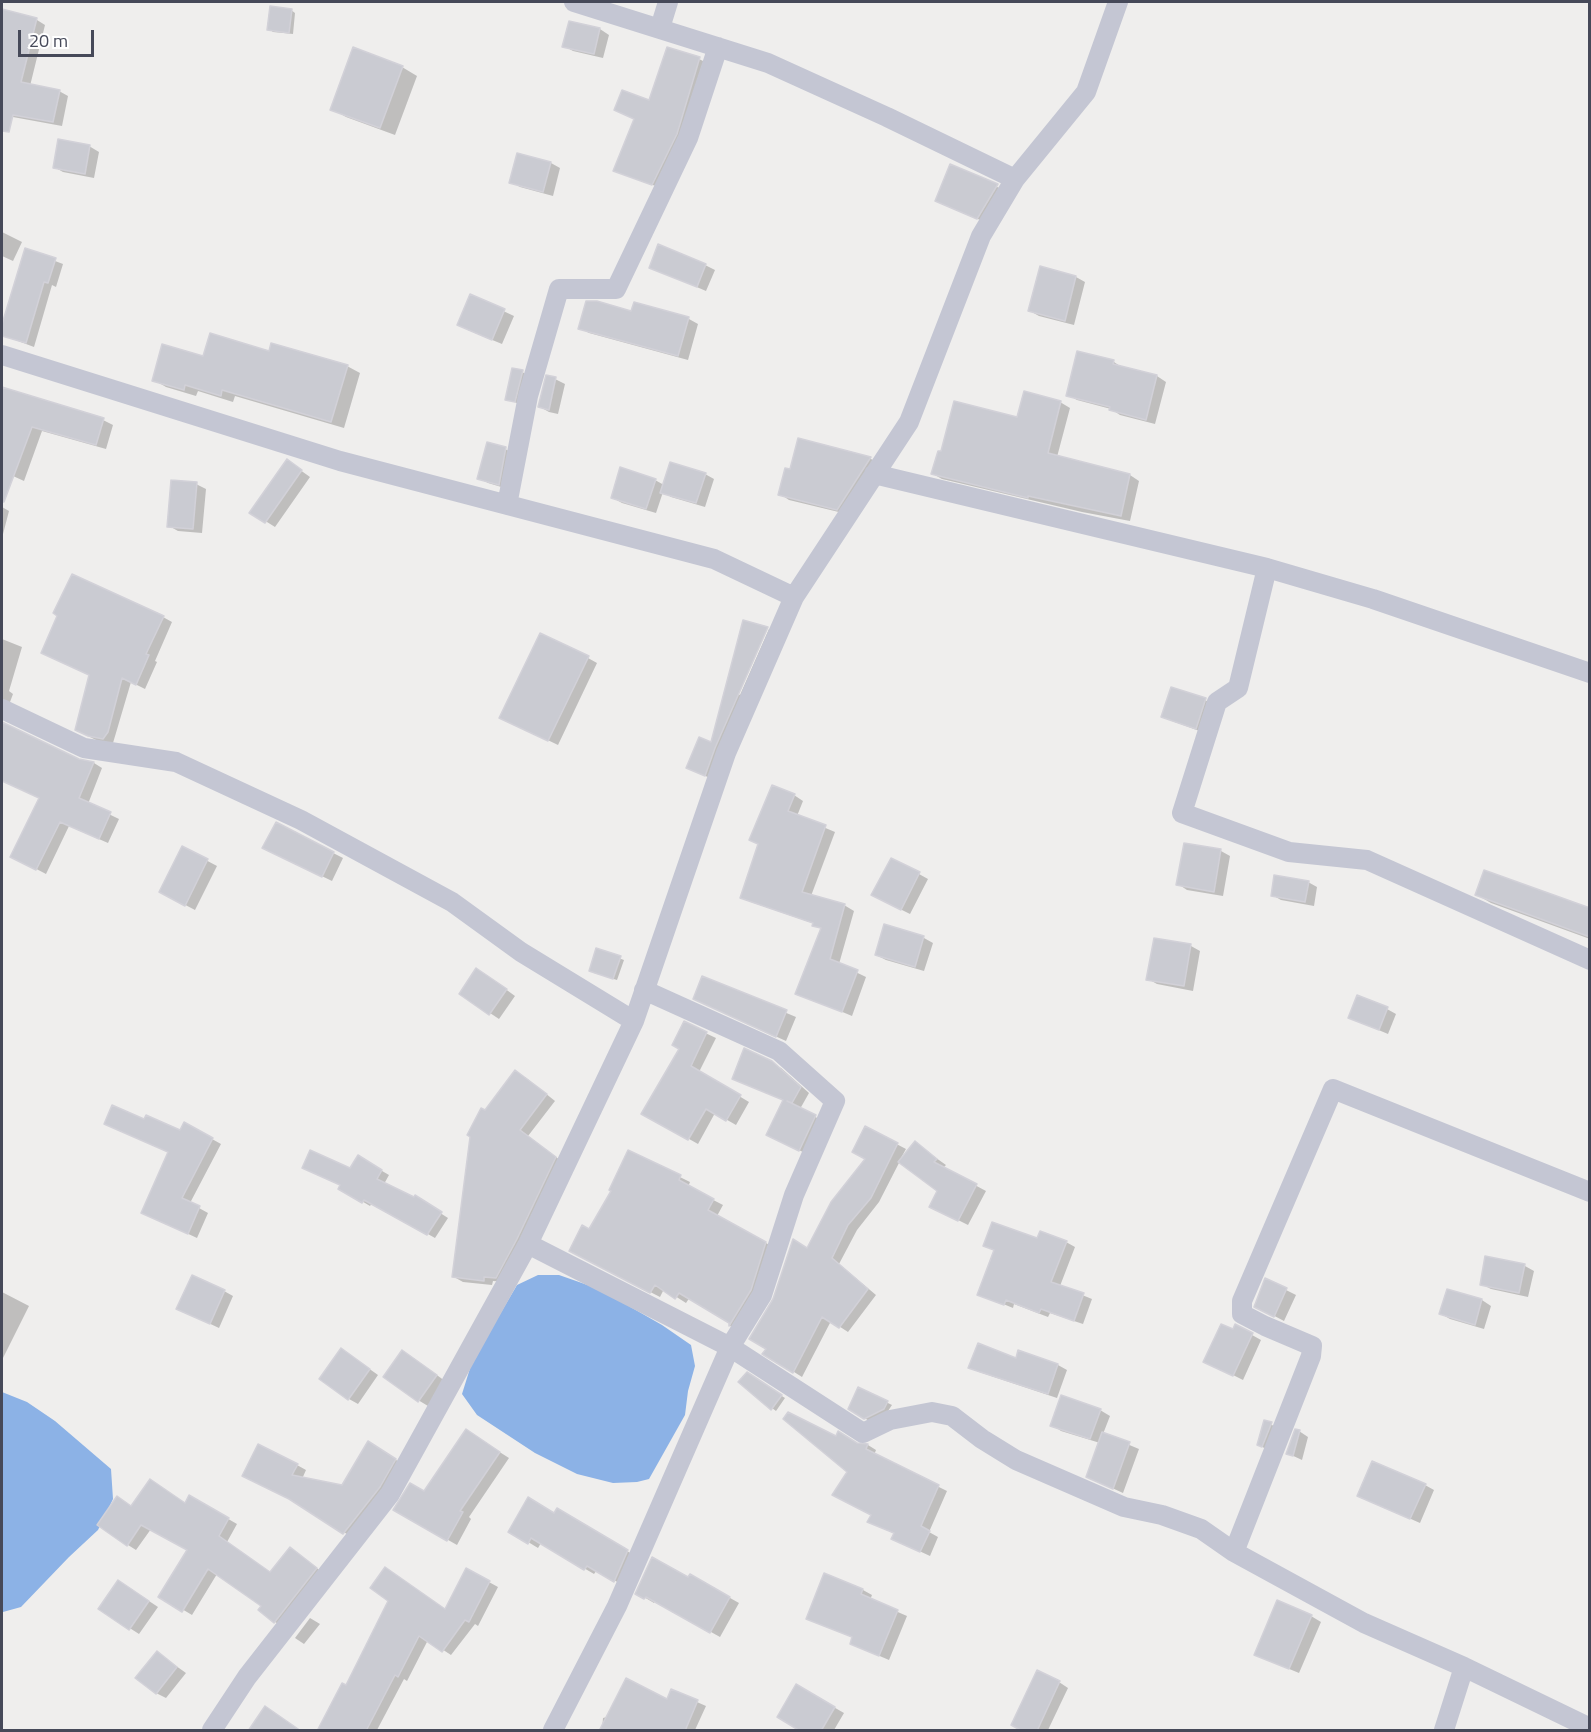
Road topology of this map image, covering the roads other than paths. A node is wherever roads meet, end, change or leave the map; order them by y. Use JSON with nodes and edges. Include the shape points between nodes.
{"nodes":[{"id":1,"x":574,"y":2,"type":"edge"},
{"id":2,"x":668,"y":2,"type":"edge"},
{"id":3,"x":1118,"y":2,"type":"edge"},
{"id":4,"x":660,"y":28,"type":"junction"},
{"id":5,"x":718,"y":47,"type":"junction"},
{"id":6,"x":1015,"y":179,"type":"junction"},
{"id":7,"x":2,"y":355,"type":"edge"},
{"id":8,"x":874,"y":474,"type":"junction"},
{"id":9,"x":507,"y":505,"type":"junction"},
{"id":10,"x":1267,"y":568,"type":"junction"},
{"id":11,"x":794,"y":597,"type":"junction"},
{"id":12,"x":1590,"y":673,"type":"edge"},
{"id":13,"x":2,"y":709,"type":"edge"},
{"id":14,"x":1590,"y":960,"type":"edge"},
{"id":15,"x":644,"y":990,"type":"junction"},
{"id":16,"x":634,"y":1021,"type":"junction"},
{"id":17,"x":1590,"y":1192,"type":"edge"},
{"id":18,"x":528,"y":1244,"type":"junction"},
{"id":19,"x":730,"y":1347,"type":"junction"},
{"id":20,"x":1234,"y":1552,"type":"junction"},
{"id":21,"x":1464,"y":1667,"type":"junction"},
{"id":22,"x":1590,"y":1728,"type":"edge"},
{"id":23,"x":212,"y":1731,"type":"edge"},
{"id":24,"x":553,"y":1731,"type":"edge"},
{"id":25,"x":1444,"y":1731,"type":"edge"}],
"edges":[{"from":1,"to":4,"type":"street"},
{"from":2,"to":4,"type":"street"},
{"from":3,"to":6,"type":"street","via":[[1086,92]]},
{"from":4,"to":5,"type":"street"},
{"from":5,"to":6,"type":"street","via":[[768,63]]},
{"from":5,"to":9,"type":"street","via":[[688,138],[616,289],[560,288],[528,396]]},
{"from":6,"to":8,"type":"street","via":[[981,236],[909,422]]},
{"from":7,"to":9,"type":"street","via":[[340,460]]},
{"from":8,"to":10,"type":"street"},
{"from":8,"to":11,"type":"street"},
{"from":9,"to":11,"type":"street","via":[[714,559]]},
{"from":10,"to":12,"type":"street","via":[[1373,599]]},
{"from":10,"to":14,"type":"street","via":[[1238,688],[1217,702],[1182,813],[1289,852],[1367,860]]},
{"from":11,"to":15,"type":"street","via":[[726,753]]},
{"from":13,"to":16,"type":"street","via":[[84,747],[176,762],[301,820],[452,902],[521,952]]},
{"from":15,"to":16,"type":"street"},
{"from":15,"to":19,"type":"street","via":[[779,1051],[835,1101],[794,1195],[762,1295]]},
{"from":16,"to":18,"type":"street"},
{"from":17,"to":20,"type":"street","via":[[1333,1089],[1242,1301],[1242,1314],[1312,1346]]},
{"from":18,"to":19,"type":"street"},
{"from":18,"to":23,"type":"street","via":[[390,1494],[247,1677]]},
{"from":19,"to":20,"type":"street","via":[[863,1433],[890,1420],[932,1412],[952,1416],[1016,1460],[1124,1507],[1202,1529]]},
{"from":19,"to":24,"type":"street","via":[[617,1606]]},
{"from":20,"to":21,"type":"street","via":[[1364,1623]]},
{"from":21,"to":22,"type":"street"},
{"from":21,"to":25,"type":"street"}]}
